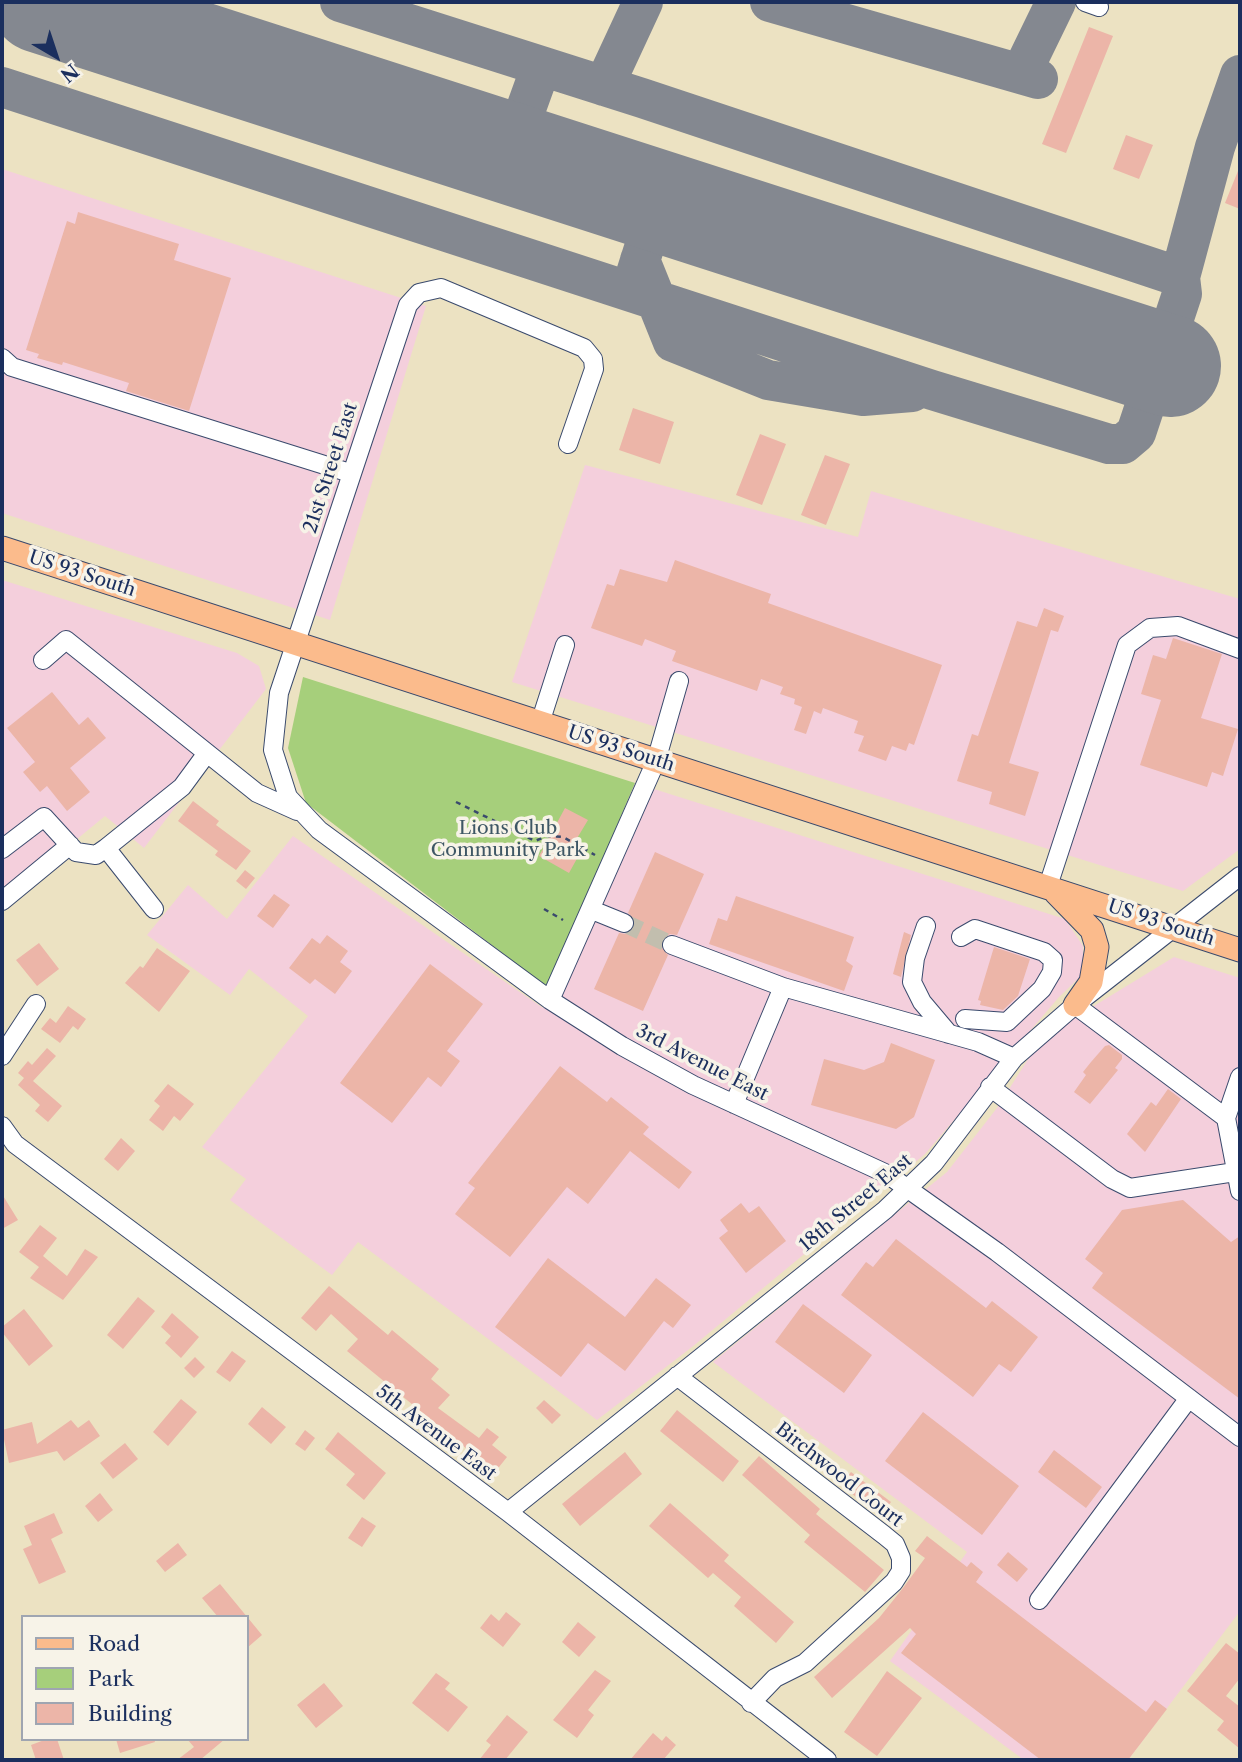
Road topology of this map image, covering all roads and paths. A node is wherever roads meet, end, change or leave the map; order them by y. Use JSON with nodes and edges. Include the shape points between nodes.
{"nodes":[{"id":1,"x":2,"y":358,"type":"edge"},
{"id":2,"x":568,"y":444,"type":"dead end"},
{"id":3,"x":350,"y":473,"type":"junction"},
{"id":4,"x":2,"y":548,"type":"edge"},
{"id":5,"x":296,"y":644,"type":"junction"},
{"id":6,"x":565,"y":645,"type":"dead end"},
{"id":7,"x":1240,"y":649,"type":"edge"},
{"id":8,"x":43,"y":660,"type":"dead end"},
{"id":9,"x":679,"y":681,"type":"dead end"},
{"id":10,"x":540,"y":723,"type":"junction"},
{"id":11,"x":207,"y":753,"type":"junction"},
{"id":12,"x":656,"y":761,"type":"junction"},
{"id":13,"x":456,"y":802,"type":"dead end"},
{"id":14,"x":300,"y":813,"type":"junction"},
{"id":15,"x":70,"y":845,"type":"junction"},
{"id":16,"x":106,"y":848,"type":"junction"},
{"id":17,"x":2,"y":849,"type":"edge"},
{"id":18,"x":595,"y":855,"type":"dead end"},
{"id":19,"x":1240,"y":876,"type":"edge"},
{"id":20,"x":1048,"y":887,"type":"junction"},
{"id":21,"x":2,"y":901,"type":"edge"},
{"id":22,"x":155,"y":909,"type":"dead end"},
{"id":23,"x":544,"y":909,"type":"dead end"},
{"id":24,"x":592,"y":909,"type":"junction"},
{"id":25,"x":563,"y":920,"type":"dead end"},
{"id":26,"x":624,"y":923,"type":"tunnel mouth"},
{"id":27,"x":926,"y":926,"type":"dead end"},
{"id":28,"x":1174,"y":928,"type":"junction"},
{"id":29,"x":961,"y":937,"type":"dead end"},
{"id":30,"x":672,"y":945,"type":"tunnel mouth"},
{"id":31,"x":1240,"y":950,"type":"edge"},
{"id":32,"x":783,"y":987,"type":"junction"},
{"id":33,"x":551,"y":1000,"type":"junction"},
{"id":34,"x":36,"y":1004,"type":"dead end"},
{"id":35,"x":1075,"y":1005,"type":"junction"},
{"id":36,"x":965,"y":1018,"type":"dead end"},
{"id":37,"x":949,"y":1034,"type":"junction"},
{"id":38,"x":2,"y":1056,"type":"edge"},
{"id":39,"x":1014,"y":1058,"type":"junction"},
{"id":40,"x":1240,"y":1077,"type":"edge"},
{"id":41,"x":990,"y":1087,"type":"junction"},
{"id":42,"x":734,"y":1104,"type":"junction"},
{"id":43,"x":1226,"y":1118,"type":"junction"},
{"id":44,"x":2,"y":1126,"type":"edge"},
{"id":45,"x":1236,"y":1172,"type":"junction"},
{"id":46,"x":909,"y":1189,"type":"junction"},
{"id":47,"x":1240,"y":1191,"type":"edge"},
{"id":48,"x":677,"y":1376,"type":"junction"},
{"id":49,"x":1189,"y":1398,"type":"junction"},
{"id":50,"x":1240,"y":1437,"type":"edge"},
{"id":51,"x":508,"y":1512,"type":"junction"},
{"id":52,"x":1039,"y":1600,"type":"dead end"},
{"id":53,"x":751,"y":1703,"type":"junction"},
{"id":54,"x":827,"y":1760,"type":"edge"}],
"edges":[{"from":1,"to":3,"type":"street","via":[[12,367]]},
{"from":2,"to":3,"type":"street","name":"21st Street East","via":[[594,369],[593,359],[584,348],[441,288],[419,292],[408,305]]},
{"from":3,"to":5,"type":"street","name":"21st Street East"},
{"from":4,"to":5,"type":"main road","name":"US 93 South"},
{"from":5,"to":10,"type":"main road","name":"US 93 South"},
{"from":5,"to":14,"type":"street","name":"3rd Avenue East","via":[[279,692],[273,750],[278,775]]},
{"from":6,"to":10,"type":"street"},
{"from":7,"to":20,"type":"street","via":[[1178,626],[1150,628],[1127,645]]},
{"from":8,"to":11,"type":"street","via":[[66,640]]},
{"from":9,"to":12,"type":"street"},
{"from":10,"to":12,"type":"main road","name":"US 93 South"},
{"from":11,"to":14,"type":"street","via":[[257,793]]},
{"from":11,"to":16,"type":"street","via":[[181,787]]},
{"from":12,"to":20,"type":"main road","name":"US 93 South"},
{"from":12,"to":24,"type":"street"},
{"from":13,"to":18,"type":"path","via":[[535,842],[547,836],[563,837]]},
{"from":14,"to":33,"type":"street","name":"3rd Avenue East"},
{"from":15,"to":16,"type":"street","via":[[83,854],[98,855]]},
{"from":15,"to":17,"type":"street","via":[[44,817]]},
{"from":15,"to":21,"type":"street"},
{"from":16,"to":22,"type":"street"},
{"from":19,"to":28,"type":"street","name":"18th Street East"},
{"from":20,"to":28,"type":"main road","name":"US 93 South"},
{"from":20,"to":35,"type":"main road","via":[[1081,915],[1097,947],[1091,982]]},
{"from":23,"to":25,"type":"path"},
{"from":24,"to":26,"type":"street"},
{"from":24,"to":33,"type":"street"},
{"from":27,"to":37,"type":"street","via":[[912,982]]},
{"from":28,"to":31,"type":"main road","name":"US 93 South"},
{"from":28,"to":35,"type":"street","name":"18th Street East"},
{"from":29,"to":36,"type":"street","via":[[975,929],[1044,951],[1053,960],[1042,989],[1007,1022]]},
{"from":30,"to":32,"type":"street"},
{"from":32,"to":37,"type":"street"},
{"from":32,"to":42,"type":"street"},
{"from":33,"to":42,"type":"street","name":"3rd Avenue East","via":[[622,1046]]},
{"from":34,"to":38,"type":"street"},
{"from":35,"to":39,"type":"street","name":"18th Street East"},
{"from":35,"to":43,"type":"street"},
{"from":37,"to":39,"type":"street"},
{"from":39,"to":41,"type":"street","name":"18th Street East"},
{"from":40,"to":43,"type":"street"},
{"from":41,"to":45,"type":"street","via":[[1130,1188]]},
{"from":41,"to":46,"type":"street","name":"18th Street East","via":[[957,1136]]},
{"from":42,"to":46,"type":"street","name":"3rd Avenue East","via":[[861,1161]]},
{"from":43,"to":45,"type":"street"},
{"from":44,"to":51,"type":"street","name":"5th Avenue East","via":[[15,1144]]},
{"from":45,"to":47,"type":"street"},
{"from":46,"to":48,"type":"street","name":"18th Street East"},
{"from":46,"to":49,"type":"street","name":"3rd Avenue East"},
{"from":48,"to":51,"type":"street","name":"18th Street East"},
{"from":48,"to":53,"type":"street","name":"Birchwood Court","via":[[884,1535],[901,1558],[901,1571],[894,1582],[805,1664],[775,1678]]},
{"from":49,"to":50,"type":"street","name":"3rd Avenue East"},
{"from":49,"to":52,"type":"street"},
{"from":51,"to":53,"type":"street","name":"5th Avenue East"},
{"from":53,"to":54,"type":"street","name":"5th Avenue East"}]}
